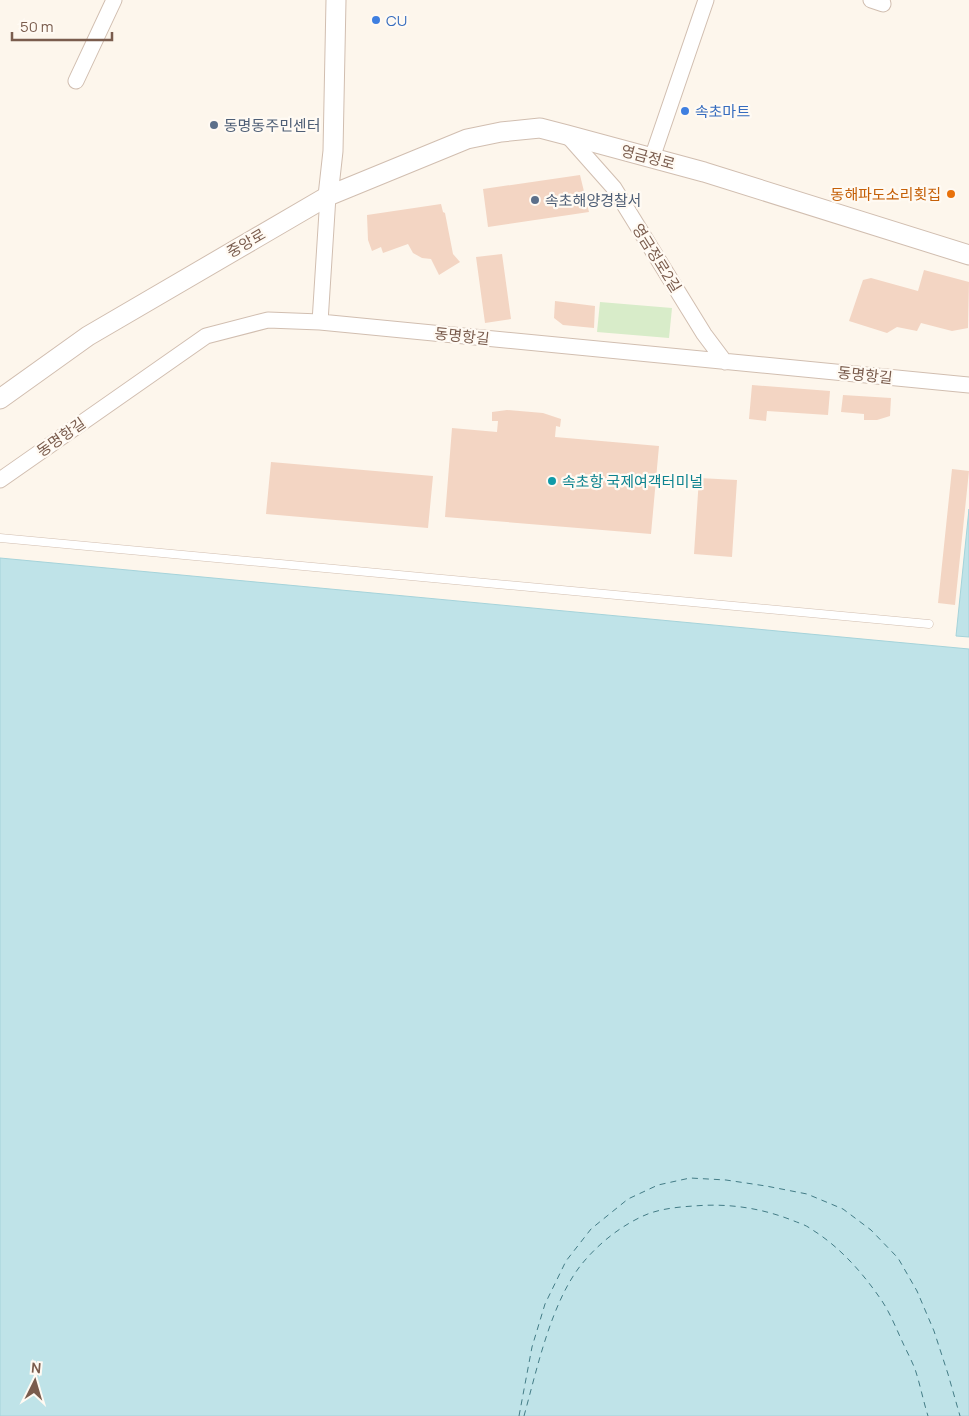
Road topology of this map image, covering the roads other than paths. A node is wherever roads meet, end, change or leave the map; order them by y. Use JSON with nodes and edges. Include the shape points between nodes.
{"nodes":[{"id":1,"x":114,"y":0,"type":"edge"},
{"id":2,"x":336,"y":0,"type":"edge"},
{"id":3,"x":706,"y":0,"type":"edge"},
{"id":4,"x":871,"y":0,"type":"edge"},
{"id":5,"x":882,"y":0,"type":"edge"},
{"id":6,"x":76,"y":81,"type":"dead end"},
{"id":7,"x":567,"y":135,"type":"junction"},
{"id":8,"x":652,"y":158,"type":"junction"},
{"id":9,"x":328,"y":196,"type":"junction"},
{"id":10,"x":969,"y":254,"type":"edge"},
{"id":11,"x":320,"y":322,"type":"junction"},
{"id":12,"x":724,"y":362,"type":"junction"},
{"id":13,"x":969,"y":385,"type":"edge"},
{"id":14,"x":0,"y":399,"type":"edge"},
{"id":15,"x":0,"y":480,"type":"edge"},
{"id":16,"x":0,"y":538,"type":"edge"},
{"id":17,"x":929,"y":624,"type":"dead end"}],
"edges":[{"from":1,"to":6,"type":"street"},
{"from":2,"to":9,"type":"street"},
{"from":3,"to":8,"type":"street"},
{"from":4,"to":5,"type":"street","via":[[883,4]]},
{"from":7,"to":8,"type":"street","name":"영금정로"},
{"from":7,"to":9,"type":"street","name":"영금정로","via":[[540,128],[467,139]]},
{"from":7,"to":12,"type":"street","name":"영금정로2길","via":[[614,188]]},
{"from":8,"to":10,"type":"street","name":"영금정로"},
{"from":9,"to":11,"type":"street"},
{"from":9,"to":14,"type":"street","name":"중앙로","via":[[88,336]]},
{"from":11,"to":12,"type":"street","name":"동명항길"},
{"from":11,"to":15,"type":"street","name":"동명항길","via":[[268,320],[206,336]]},
{"from":12,"to":13,"type":"street","name":"동명항길"},
{"from":16,"to":17,"type":"lane"}]}
